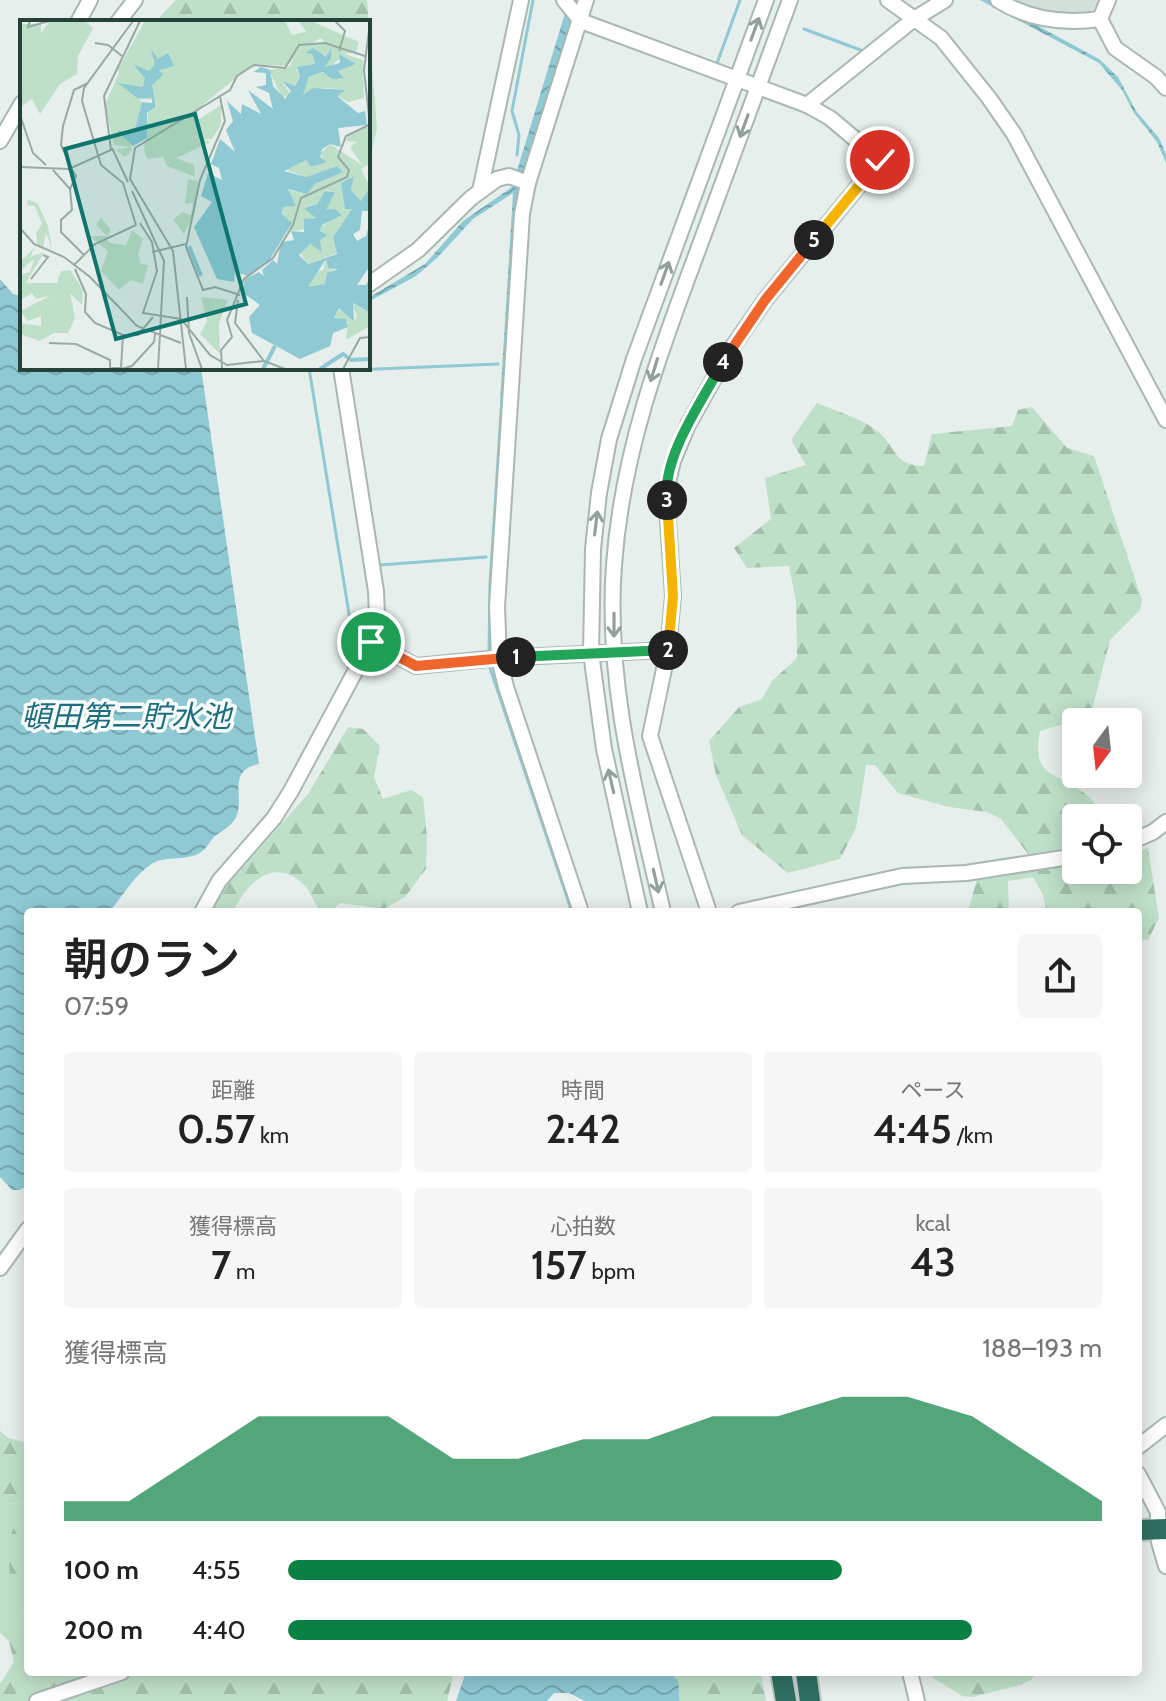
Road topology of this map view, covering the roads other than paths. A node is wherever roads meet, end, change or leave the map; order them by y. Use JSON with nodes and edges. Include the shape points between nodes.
{"nodes":[{"id":1,"x":90,"y":0,"type":"edge"},
{"id":2,"x":135,"y":0,"type":"edge"},
{"id":3,"x":521,"y":0,"type":"edge"},
{"id":4,"x":564,"y":0,"type":"edge"},
{"id":5,"x":586,"y":0,"type":"edge"},
{"id":6,"x":766,"y":0,"type":"edge"},
{"id":7,"x":790,"y":0,"type":"edge"},
{"id":8,"x":888,"y":0,"type":"edge"},
{"id":9,"x":945,"y":0,"type":"edge"},
{"id":10,"x":998,"y":0,"type":"edge"},
{"id":11,"x":1108,"y":0,"type":"edge"},
{"id":12,"x":914,"y":19,"type":"junction"},
{"id":13,"x":1100,"y":19,"type":"junction"},
{"id":14,"x":79,"y":20,"type":"edge"},
{"id":15,"x":120,"y":20,"type":"edge"},
{"id":16,"x":581,"y":21,"type":"junction"},
{"id":17,"x":737,"y":79,"type":"junction"},
{"id":18,"x":758,"y":86,"type":"junction"},
{"id":19,"x":1166,"y":88,"type":"edge"},
{"id":20,"x":807,"y":105,"type":"junction"},
{"id":21,"x":20,"y":106,"type":"edge"},
{"id":22,"x":0,"y":141,"type":"edge"},
{"id":23,"x":528,"y":183,"type":"junction"},
{"id":24,"x":480,"y":191,"type":"junction"},
{"id":25,"x":370,"y":284,"type":"edge"},
{"id":26,"x":341,"y":370,"type":"edge"},
{"id":27,"x":1166,"y":420,"type":"edge"},
{"id":28,"x":371,"y":642,"type":"junction"},
{"id":29,"x":668,"y":650,"type":"junction"},
{"id":30,"x":614,"y":652,"type":"junction"},
{"id":31,"x":591,"y":653,"type":"junction"},
{"id":32,"x":499,"y":658,"type":"junction"},
{"id":33,"x":1166,"y":822,"type":"edge"},
{"id":34,"x":1142,"y":837,"type":"edge"},
{"id":35,"x":1062,"y":858,"type":"edge"},
{"id":36,"x":204,"y":908,"type":"edge"},
{"id":37,"x":580,"y":908,"type":"edge"},
{"id":38,"x":639,"y":908,"type":"edge"},
{"id":39,"x":662,"y":908,"type":"edge"},
{"id":40,"x":708,"y":908,"type":"edge"},
{"id":41,"x":762,"y":908,"type":"edge"},
{"id":42,"x":24,"y":1235,"type":"edge"},
{"id":43,"x":0,"y":1268,"type":"edge"},
{"id":44,"x":1166,"y":1425,"type":"edge"},
{"id":45,"x":1142,"y":1444,"type":"edge"},
{"id":46,"x":1142,"y":1482,"type":"edge"},
{"id":47,"x":1157,"y":1534,"type":"edge"},
{"id":48,"x":1166,"y":1566,"type":"edge"},
{"id":49,"x":110,"y":1676,"type":"edge"},
{"id":50,"x":782,"y":1676,"type":"edge"},
{"id":51,"x":807,"y":1676,"type":"edge"},
{"id":52,"x":911,"y":1676,"type":"edge"},
{"id":53,"x":37,"y":1701,"type":"edge"},
{"id":54,"x":786,"y":1701,"type":"edge"},
{"id":55,"x":810,"y":1701,"type":"edge"},
{"id":56,"x":917,"y":1701,"type":"edge"}],
"edges":[{"from":1,"to":14,"type":"street"},
{"from":2,"to":15,"type":"street"},
{"from":3,"to":24,"type":"street"},
{"from":4,"to":16,"type":"street"},
{"from":5,"to":16,"type":"street"},
{"from":17,"to":6,"type":"street","one_way":true},
{"from":7,"to":18,"type":"street"},
{"from":8,"to":12,"type":"street"},
{"from":9,"to":12,"type":"street"},
{"from":10,"to":13,"type":"street","via":[[1029,16]]},
{"from":11,"to":13,"type":"street"},
{"from":12,"to":20,"type":"street"},
{"from":12,"to":27,"type":"street","via":[[941,38],[1014,134]]},
{"from":13,"to":19,"type":"street","via":[[1115,48]]},
{"from":16,"to":17,"type":"street"},
{"from":16,"to":23,"type":"street"},
{"from":17,"to":18,"type":"street"},
{"from":31,"to":17,"type":"street","one_way":true,"via":[[593,549],[609,439]]},
{"from":18,"to":20,"type":"street"},
{"from":18,"to":30,"type":"street","one_way":true,"via":[[658,354],[636,428],[614,567]]},
{"from":20,"to":29,"type":"street","via":[[880,160],[765,300],[688,425],[666,491],[673,596]]},
{"from":21,"to":22,"type":"street"},
{"from":23,"to":24,"type":"street","via":[[509,176]]},
{"from":23,"to":32,"type":"street","via":[[497,607]]},
{"from":24,"to":25,"type":"street","via":[[418,250]]},
{"from":26,"to":28,"type":"street","via":[[376,591]]},
{"from":28,"to":32,"type":"street","via":[[416,666]]},
{"from":28,"to":36,"type":"street","via":[[291,791],[219,881]]},
{"from":29,"to":30,"type":"street"},
{"from":29,"to":40,"type":"street","via":[[650,736]]},
{"from":30,"to":31,"type":"street"},
{"from":30,"to":39,"type":"street","one_way":true,"via":[[626,750]]},
{"from":31,"to":32,"type":"street"},
{"from":38,"to":31,"type":"street","one_way":true,"via":[[604,749]]},
{"from":32,"to":37,"type":"street"},
{"from":33,"to":34,"type":"street"},
{"from":35,"to":41,"type":"street","via":[[966,873],[902,876]]},
{"from":42,"to":43,"type":"street"},
{"from":44,"to":45,"type":"street"},
{"from":46,"to":47,"type":"street","via":[[1158,1512]]},
{"from":47,"to":48,"type":"street"},
{"from":49,"to":53,"type":"street"},
{"from":50,"to":54,"type":"highway"},
{"from":51,"to":55,"type":"highway"},
{"from":52,"to":56,"type":"street"}]}
